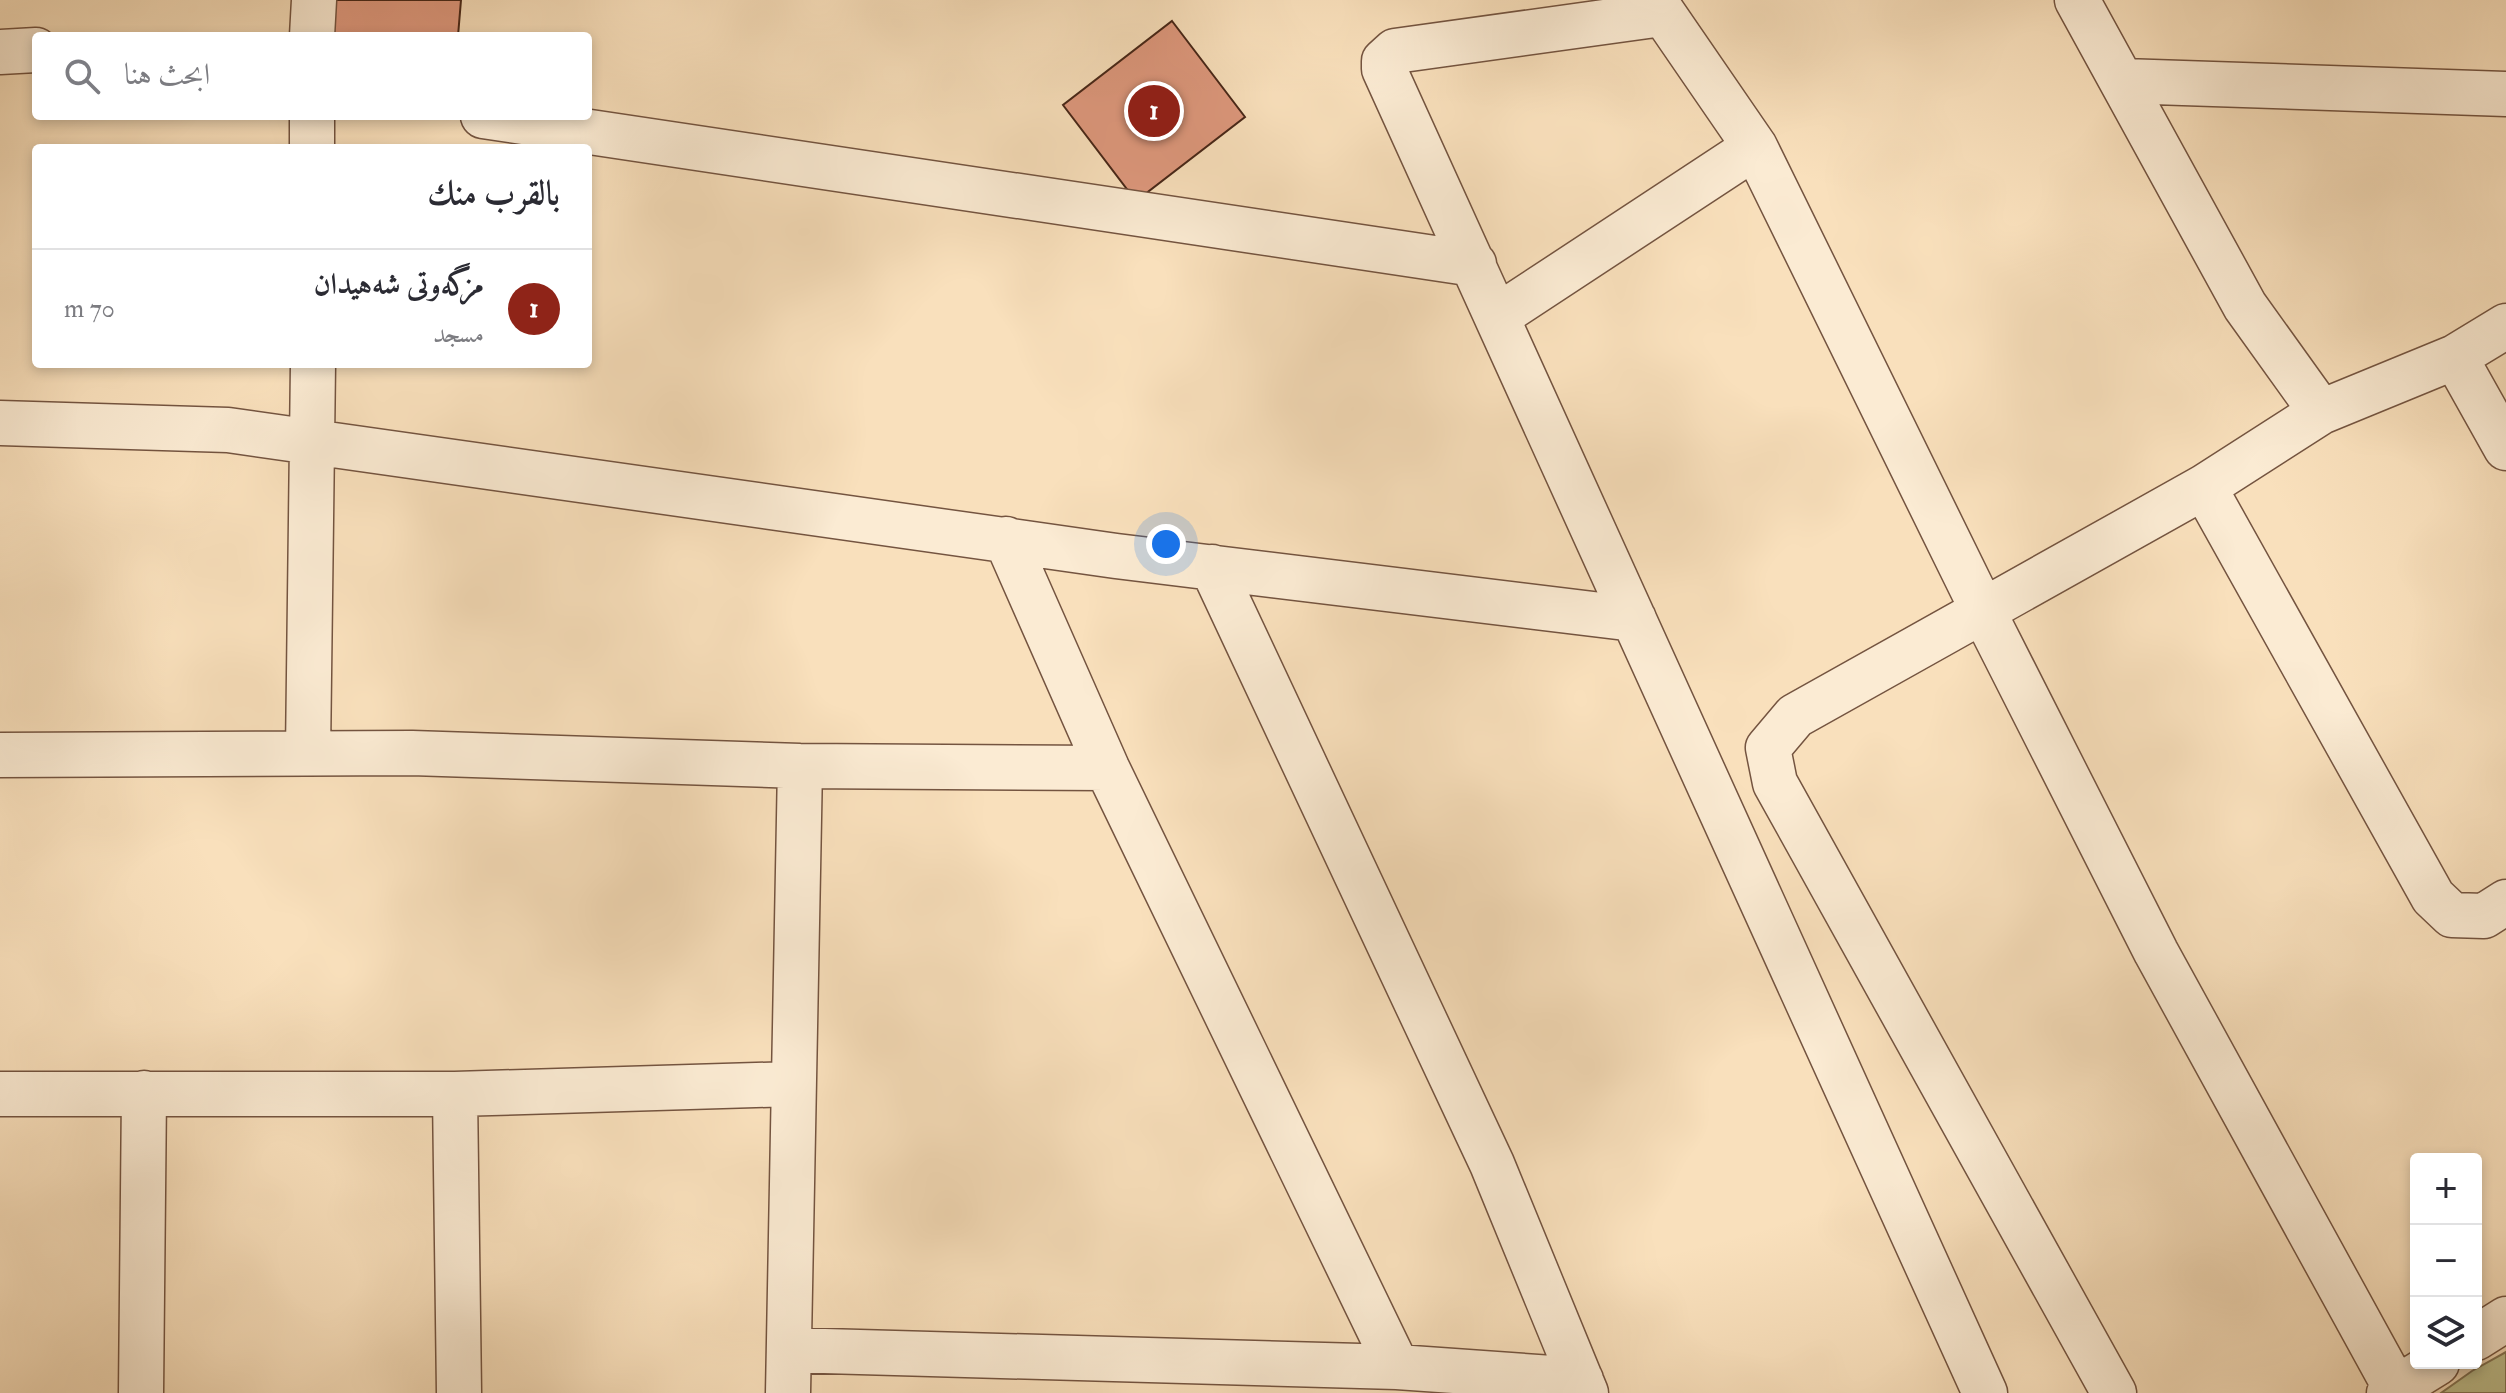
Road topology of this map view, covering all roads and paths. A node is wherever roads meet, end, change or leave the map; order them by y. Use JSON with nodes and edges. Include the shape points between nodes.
{"nodes":[{"id":1,"x":314,"y":0,"type":"edge"},
{"id":2,"x":2077,"y":0,"type":"edge"},
{"id":3,"x":1658,"y":7,"type":"edge"},
{"id":4,"x":312,"y":32,"type":"edge"},
{"id":5,"x":32,"y":50,"type":"edge"},
{"id":6,"x":0,"y":52,"type":"edge"},
{"id":7,"x":2123,"y":81,"type":"junction"},
{"id":8,"x":2506,"y":94,"type":"edge"},
{"id":9,"x":312,"y":120,"type":"edge"},
{"id":10,"x":510,"y":120,"type":"edge"},
{"id":11,"x":312,"y":144,"type":"edge"},
{"id":12,"x":1755,"y":147,"type":"junction"},
{"id":13,"x":1474,"y":264,"type":"junction"},
{"id":14,"x":1498,"y":316,"type":"junction"},
{"id":15,"x":2505,"y":330,"type":"edge"},
{"id":16,"x":2455,"y":357,"type":"junction"},
{"id":17,"x":313,"y":368,"type":"edge"},
{"id":18,"x":2321,"y":412,"type":"junction"},
{"id":19,"x":0,"y":423,"type":"edge"},
{"id":20,"x":314,"y":443,"type":"junction"},
{"id":21,"x":2506,"y":448,"type":"edge"},
{"id":22,"x":2204,"y":487,"type":"junction"},
{"id":23,"x":1006,"y":539,"type":"junction"},
{"id":24,"x":1212,"y":567,"type":"junction"},
{"id":25,"x":1982,"y":609,"type":"junction"},
{"id":26,"x":1634,"y":619,"type":"junction"},
{"id":27,"x":308,"y":753,"type":"junction"},
{"id":28,"x":0,"y":755,"type":"edge"},
{"id":29,"x":800,"y":766,"type":"junction"},
{"id":30,"x":1107,"y":768,"type":"junction"},
{"id":31,"x":2506,"y":902,"type":"edge"},
{"id":32,"x":792,"y":1084,"type":"junction"},
{"id":33,"x":144,"y":1093,"type":"junction"},
{"id":34,"x":0,"y":1094,"type":"edge"},
{"id":35,"x":455,"y":1094,"type":"junction"},
{"id":36,"x":2506,"y":1319,"type":"edge"},
{"id":37,"x":2482,"y":1334,"type":"edge"},
{"id":38,"x":789,"y":1350,"type":"junction"},
{"id":39,"x":1397,"y":1367,"type":"junction"},
{"id":40,"x":2427,"y":1369,"type":"edge"},
{"id":41,"x":1584,"y":1387,"type":"edge"},
{"id":42,"x":2392,"y":1391,"type":"edge"},
{"id":43,"x":141,"y":1393,"type":"edge"},
{"id":44,"x":459,"y":1393,"type":"edge"},
{"id":45,"x":788,"y":1393,"type":"edge"},
{"id":46,"x":1985,"y":1393,"type":"edge"},
{"id":47,"x":2114,"y":1393,"type":"edge"}],
"edges":[{"from":1,"to":4,"type":"street"},
{"from":2,"to":7,"type":"street"},
{"from":3,"to":12,"type":"street"},
{"from":3,"to":13,"type":"street","via":[[1388,55],[1386,76]]},
{"from":5,"to":6,"type":"street"},
{"from":7,"to":8,"type":"street"},
{"from":7,"to":18,"type":"street","via":[[2245,306]]},
{"from":9,"to":11,"type":"street"},
{"from":10,"to":13,"type":"street"},
{"from":12,"to":14,"type":"street"},
{"from":12,"to":25,"type":"street"},
{"from":13,"to":14,"type":"street"},
{"from":14,"to":26,"type":"street"},
{"from":15,"to":16,"type":"street"},
{"from":16,"to":18,"type":"street"},
{"from":16,"to":21,"type":"street"},
{"from":17,"to":20,"type":"street"},
{"from":18,"to":22,"type":"street"},
{"from":19,"to":20,"type":"street","via":[[228,430]]},
{"from":20,"to":23,"type":"street"},
{"from":20,"to":27,"type":"street"},
{"from":22,"to":25,"type":"street"},
{"from":22,"to":31,"type":"street","via":[[2433,897],[2452,915],[2484,916]]},
{"from":23,"to":24,"type":"street"},
{"from":23,"to":30,"type":"street"},
{"from":24,"to":26,"type":"street"},
{"from":24,"to":41,"type":"street","via":[[1492,1164]]},
{"from":25,"to":42,"type":"street","via":[[2156,952]]},
{"from":25,"to":47,"type":"street","via":[[1795,716],[1768,748],[1775,783]]},
{"from":26,"to":46,"type":"street"},
{"from":27,"to":28,"type":"street"},
{"from":27,"to":29,"type":"street"},
{"from":29,"to":30,"type":"street"},
{"from":29,"to":32,"type":"street"},
{"from":30,"to":39,"type":"street"},
{"from":32,"to":35,"type":"street"},
{"from":32,"to":38,"type":"street"},
{"from":33,"to":34,"type":"street"},
{"from":33,"to":35,"type":"street"},
{"from":33,"to":43,"type":"street"},
{"from":35,"to":44,"type":"street"},
{"from":36,"to":37,"type":"street"},
{"from":38,"to":39,"type":"street"},
{"from":38,"to":45,"type":"street"},
{"from":39,"to":41,"type":"street"},
{"from":40,"to":42,"type":"street"}]}
